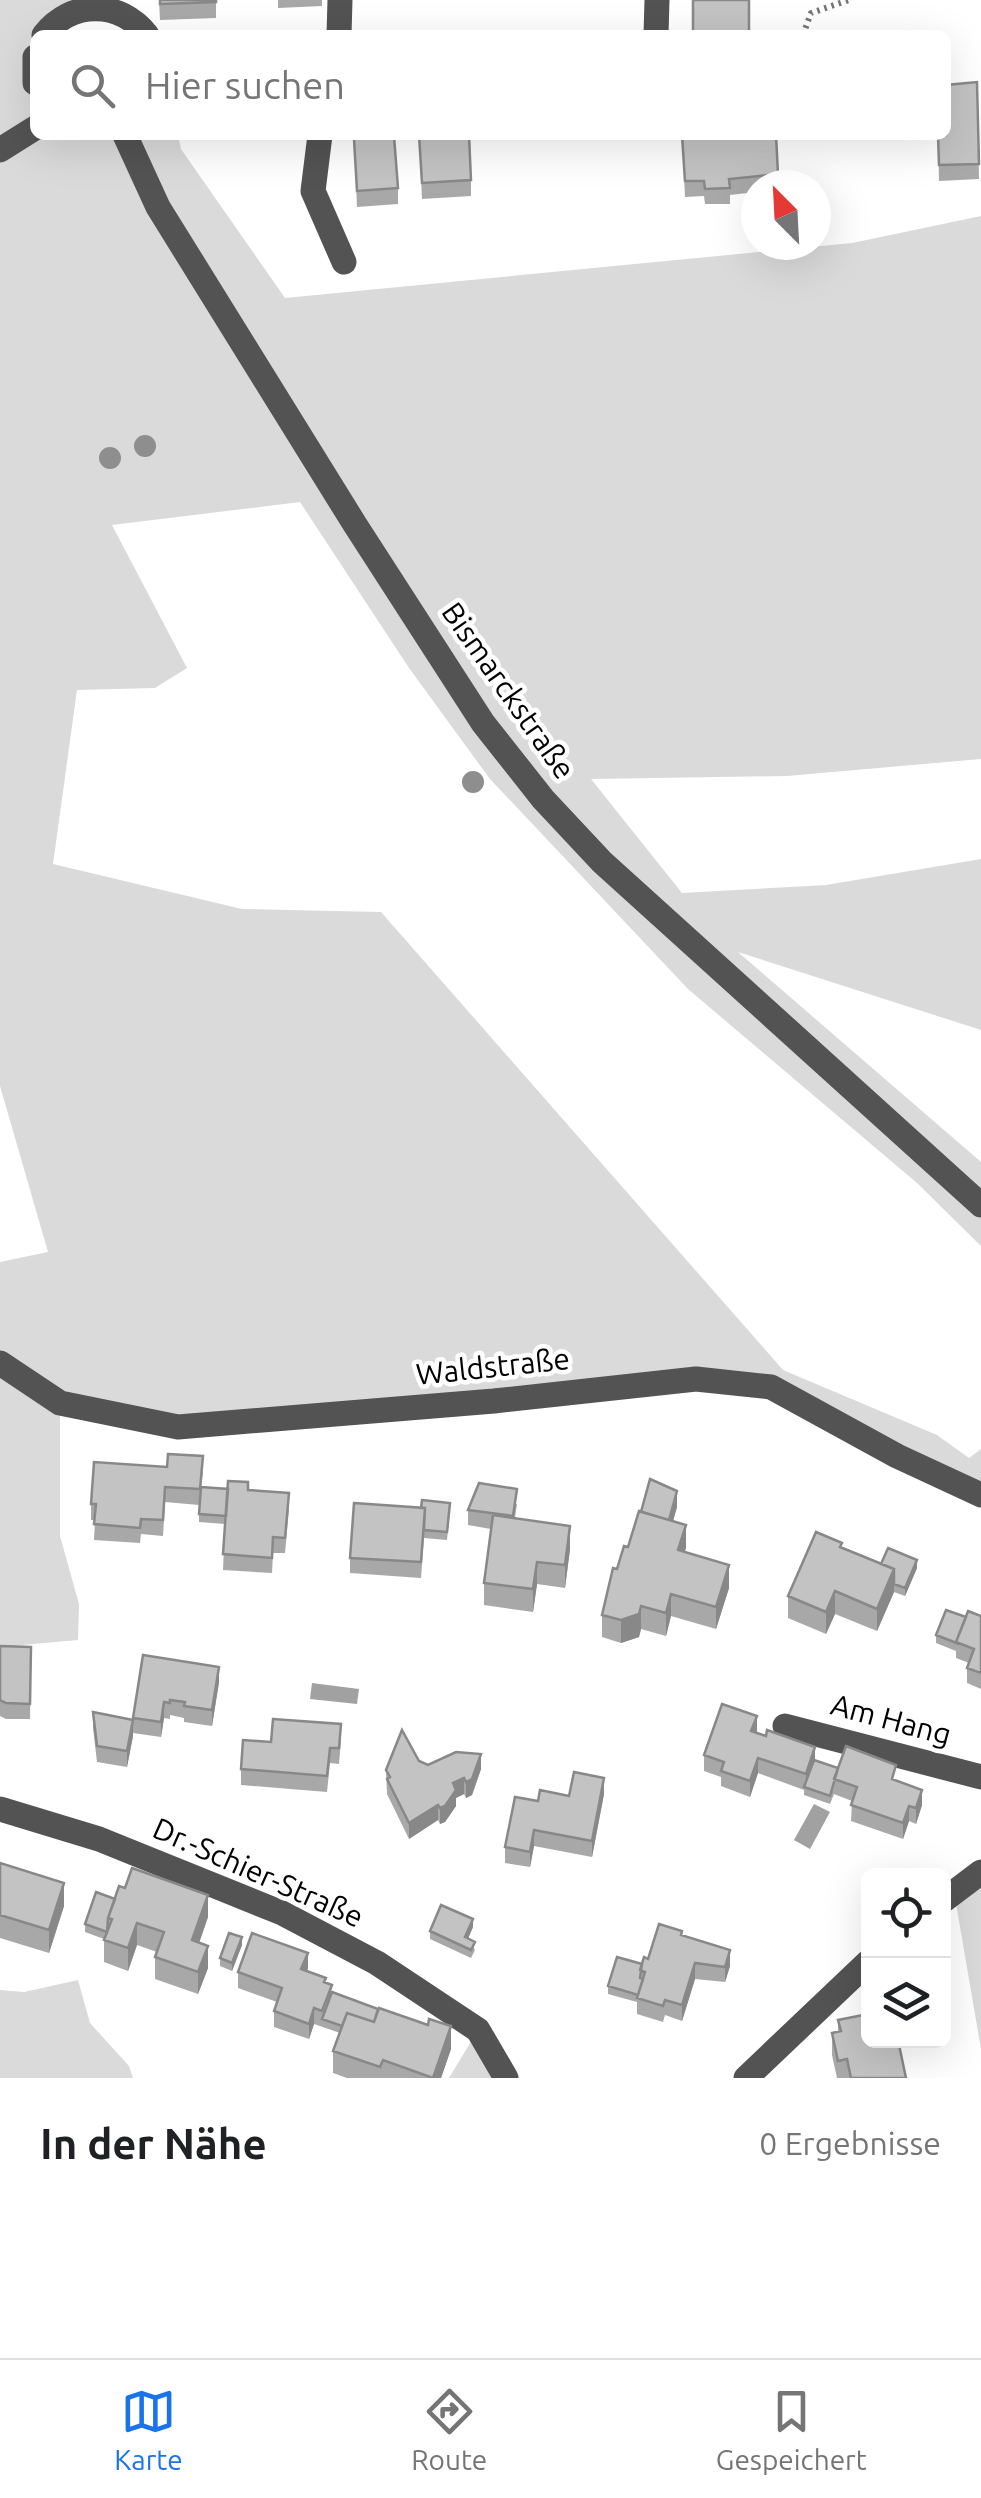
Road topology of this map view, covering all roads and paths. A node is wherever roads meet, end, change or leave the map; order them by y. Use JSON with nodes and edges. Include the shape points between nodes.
{"nodes":[{"id":1,"x":340,"y":0,"type":"edge"},
{"id":2,"x":657,"y":0,"type":"edge"},
{"id":3,"x":850,"y":0,"type":"edge"},
{"id":4,"x":101,"y":4,"type":"edge"},
{"id":5,"x":50,"y":30,"type":"edge"},
{"id":6,"x":142,"y":30,"type":"edge"},
{"id":7,"x":339,"y":30,"type":"edge"},
{"id":8,"x":656,"y":30,"type":"edge"},
{"id":9,"x":804,"y":30,"type":"edge"},
{"id":10,"x":30,"y":131,"type":"edge"},
{"id":11,"x":127,"y":140,"type":"edge"},
{"id":12,"x":319,"y":140,"type":"edge"},
{"id":13,"x":0,"y":150,"type":"edge"},
{"id":14,"x":344,"y":262,"type":"dead end"},
{"id":15,"x":981,"y":1206,"type":"edge"},
{"id":16,"x":0,"y":1363,"type":"edge"},
{"id":17,"x":981,"y":1494,"type":"edge"},
{"id":18,"x":786,"y":1726,"type":"dead end"},
{"id":19,"x":981,"y":1777,"type":"edge"},
{"id":20,"x":0,"y":1808,"type":"edge"},
{"id":21,"x":981,"y":1872,"type":"edge"},
{"id":22,"x":951,"y":1895,"type":"edge"},
{"id":23,"x":861,"y":1969,"type":"edge"},
{"id":24,"x":506,"y":2078,"type":"edge"},
{"id":25,"x":746,"y":2078,"type":"edge"}],
"edges":[{"from":1,"to":7,"type":"street"},
{"from":2,"to":8,"type":"street"},
{"from":3,"to":9,"type":"path","via":[[811,12]]},
{"from":4,"to":5,"type":"street","via":[[68,14]]},
{"from":4,"to":6,"type":"street"},
{"from":10,"to":13,"type":"street"},
{"from":11,"to":15,"type":"street","name":"Bismarckstraße","via":[[158,207],[344,506],[483,722],[543,799],[602,862]]},
{"from":12,"to":14,"type":"street","via":[[313,192]]},
{"from":16,"to":17,"type":"street","name":"Waldstraße","via":[[60,1403],[178,1426],[696,1379],[771,1387]]},
{"from":18,"to":19,"type":"street","name":"Am Hang"},
{"from":20,"to":24,"type":"street","name":"Dr.-Schier-Straße","via":[[99,1839],[282,1914],[377,1963],[478,2030]]},
{"from":21,"to":22,"type":"street"},
{"from":23,"to":25,"type":"street"}]}
